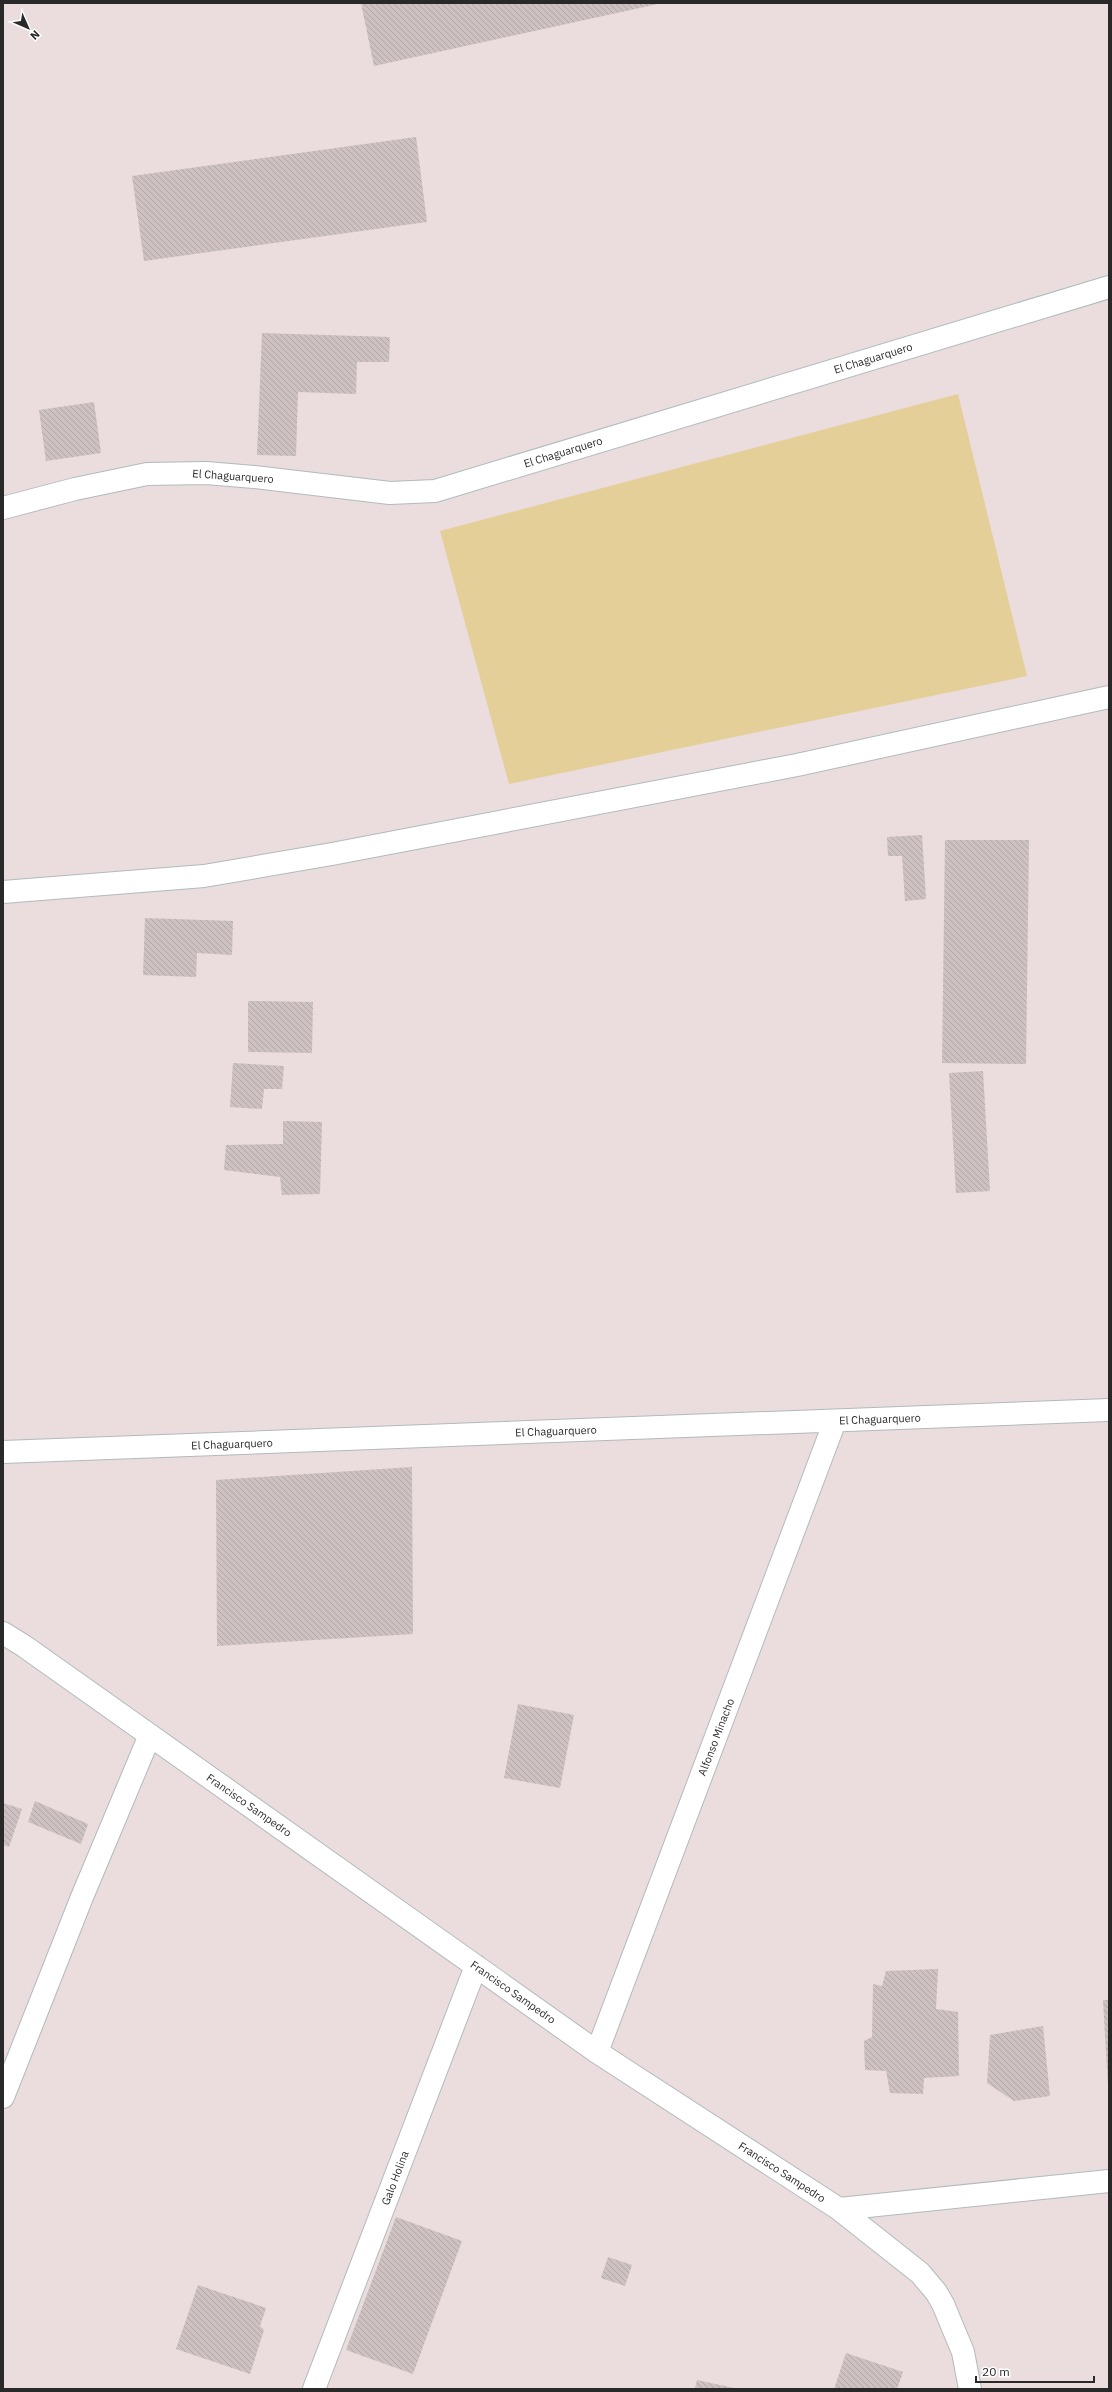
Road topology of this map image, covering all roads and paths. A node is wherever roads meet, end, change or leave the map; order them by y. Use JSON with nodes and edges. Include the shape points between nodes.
{"nodes":[{"id":1,"x":1109,"y":287,"type":"edge"},
{"id":2,"x":3,"y":508,"type":"edge"},
{"id":3,"x":1109,"y":697,"type":"edge"},
{"id":4,"x":3,"y":892,"type":"edge"},
{"id":5,"x":1109,"y":1410,"type":"edge"},
{"id":6,"x":835,"y":1421,"type":"junction"},
{"id":7,"x":3,"y":1452,"type":"edge"},
{"id":8,"x":3,"y":1633,"type":"edge"},
{"id":9,"x":150,"y":1735,"type":"junction"},
{"id":10,"x":476,"y":1966,"type":"junction"},
{"id":11,"x":597,"y":2052,"type":"junction"},
{"id":12,"x":3,"y":2097,"type":"edge"},
{"id":13,"x":1109,"y":2181,"type":"edge"},
{"id":14,"x":838,"y":2209,"type":"junction"},
{"id":15,"x":314,"y":2389,"type":"edge"},
{"id":16,"x":970,"y":2389,"type":"edge"}],
"edges":[{"from":1,"to":2,"type":"street","name":"El Chaguarquero","via":[[435,491],[390,493],[254,476],[206,473],[147,474]]},
{"from":3,"to":4,"type":"street","via":[[796,765],[332,854],[204,876]]},
{"from":5,"to":6,"type":"street","name":"El Chaguarquero"},
{"from":6,"to":7,"type":"street","name":"El Chaguarquero"},
{"from":6,"to":11,"type":"street","name":"Alfonso Minacho"},
{"from":8,"to":9,"type":"street","name":"Francisco Sampedro"},
{"from":9,"to":10,"type":"street","name":"Francisco Sampedro"},
{"from":9,"to":12,"type":"street","via":[[82,1897]]},
{"from":10,"to":11,"type":"street","name":"Francisco Sampedro"},
{"from":10,"to":15,"type":"street","name":"Galo Holina"},
{"from":11,"to":14,"type":"street","name":"Francisco Sampedro"},
{"from":13,"to":14,"type":"street"},
{"from":14,"to":16,"type":"street","name":"Francisco Sampedro","via":[[920,2273],[936,2292],[963,2352]]}]}
